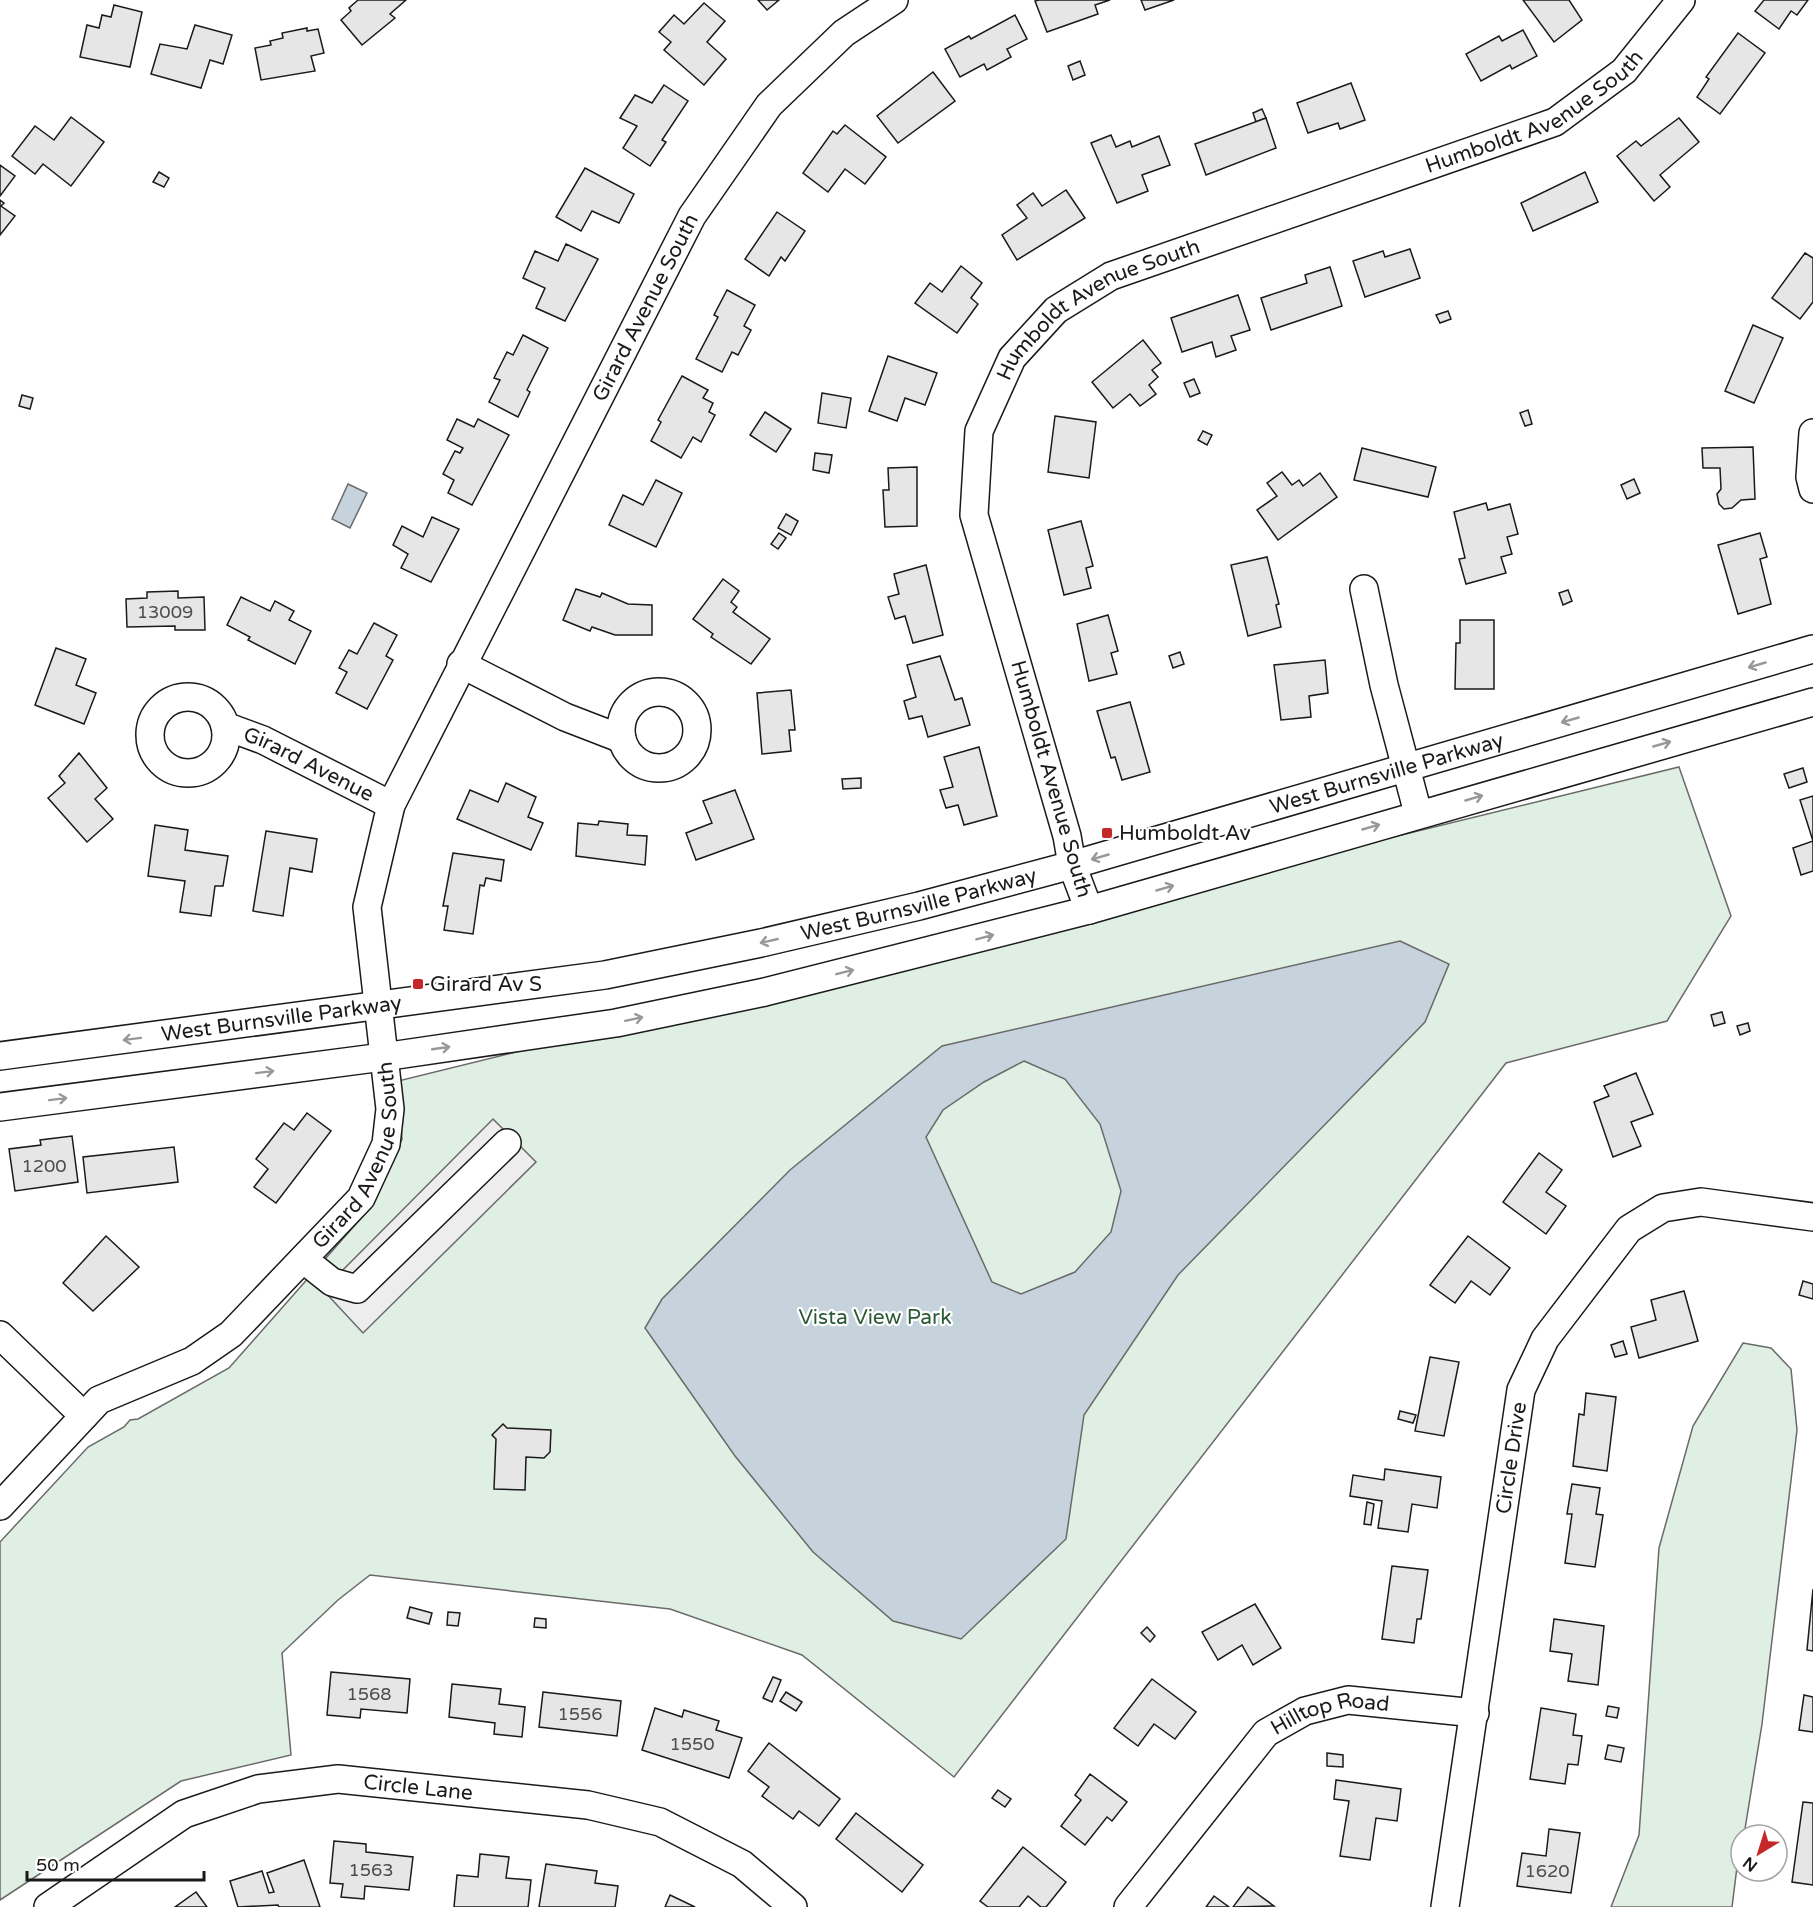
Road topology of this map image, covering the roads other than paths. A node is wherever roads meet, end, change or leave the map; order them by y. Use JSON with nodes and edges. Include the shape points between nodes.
{"nodes":[{"id":1,"x":894,"y":0,"type":"edge"},
{"id":2,"x":1681,"y":0,"type":"edge"},
{"id":3,"x":1813,"y":433,"type":"edge"},
{"id":4,"x":1813,"y":489,"type":"edge"},
{"id":5,"x":1364,"y":589,"type":"dead end"},
{"id":6,"x":1813,"y":649,"type":"edge"},
{"id":7,"x":461,"y":664,"type":"junction"},
{"id":8,"x":1813,"y":702,"type":"edge"},
{"id":9,"x":225,"y":726,"type":"dead end"},
{"id":10,"x":622,"y":739,"type":"dead end"},
{"id":11,"x":1406,"y":767,"type":"junction"},
{"id":12,"x":391,"y":805,"type":"junction"},
{"id":13,"x":1418,"y":813,"type":"junction"},
{"id":14,"x":1072,"y":865,"type":"junction"},
{"id":15,"x":1089,"y":910,"type":"junction"},
{"id":16,"x":378,"y":1006,"type":"junction"},
{"id":17,"x":0,"y":1056,"type":"edge"},
{"id":18,"x":383,"y":1057,"type":"junction"},
{"id":19,"x":0,"y":1107,"type":"edge"},
{"id":20,"x":507,"y":1143,"type":"dead end"},
{"id":21,"x":1813,"y":1217,"type":"edge"},
{"id":22,"x":303,"y":1258,"type":"junction"},
{"id":23,"x":0,"y":1335,"type":"edge"},
{"id":24,"x":84,"y":1416,"type":"junction"},
{"id":25,"x":0,"y":1506,"type":"edge"},
{"id":26,"x":1475,"y":1713,"type":"junction"},
{"id":27,"x":48,"y":1907,"type":"edge"},
{"id":28,"x":793,"y":1907,"type":"edge"},
{"id":29,"x":1128,"y":1907,"type":"edge"},
{"id":30,"x":1445,"y":1907,"type":"edge"}],
"edges":[{"from":1,"to":7,"type":"street","name":"Girard Avenue South","via":[[844,33],[769,105],[692,216]]},
{"from":2,"to":14,"type":"street","name":"Humboldt Avenue South","via":[[1624,71],[1555,122],[1111,276],[1056,310],[1012,358],[979,431],[974,515],[1067,836]]},
{"from":3,"to":4,"type":"street"},
{"from":5,"to":11,"type":"street"},
{"from":6,"to":11,"type":"street","name":"West Burnsville Parkway","one_way":true},
{"from":7,"to":10,"type":"street","via":[[565,717]]},
{"from":7,"to":12,"type":"street","name":"Girard Avenue South"},
{"from":13,"to":8,"type":"street","one_way":true},
{"from":9,"to":12,"type":"street","name":"Girard Avenue","via":[[263,740]]},
{"from":11,"to":13,"type":"street"},
{"from":11,"to":14,"type":"street","name":"West Burnsville Parkway","one_way":true},
{"from":12,"to":16,"type":"street","name":"Girard Avenue South","via":[[367,907]]},
{"from":15,"to":13,"type":"street","one_way":true},
{"from":14,"to":15,"type":"street","name":"Humboldt Avenue South"},
{"from":14,"to":16,"type":"street","name":"West Burnsville Parkway","one_way":true,"via":[[919,906],[605,975]]},
{"from":18,"to":15,"type":"street","one_way":true,"via":[[616,1023],[754,994]]},
{"from":16,"to":17,"type":"street","name":"West Burnsville Parkway","one_way":true},
{"from":16,"to":18,"type":"street","name":"Girard Avenue South"},
{"from":19,"to":18,"type":"street","one_way":true},
{"from":18,"to":22,"type":"street","name":"Girard Avenue South","via":[[390,1109],[386,1144],[361,1198]]},
{"from":20,"to":22,"type":"street","via":[[357,1289],[332,1282]]},
{"from":21,"to":26,"type":"street","name":"Circle Drive","via":[[1701,1202],[1663,1209],[1629,1230],[1545,1339],[1521,1390]]},
{"from":22,"to":24,"type":"street","name":"Girard Avenue South","via":[[231,1334],[192,1361],[99,1400]]},
{"from":23,"to":24,"type":"street"},
{"from":24,"to":25,"type":"street","name":"Girard Avenue South"},
{"from":26,"to":29,"type":"street","name":"Hilltop Road","via":[[1348,1700],[1305,1711],[1266,1733]]},
{"from":26,"to":30,"type":"street","name":"Circle Drive"},
{"from":27,"to":28,"type":"street","name":"Circle Lane","via":[[184,1814],[258,1789],[338,1779],[588,1805],[660,1822],[742,1864]]}]}
